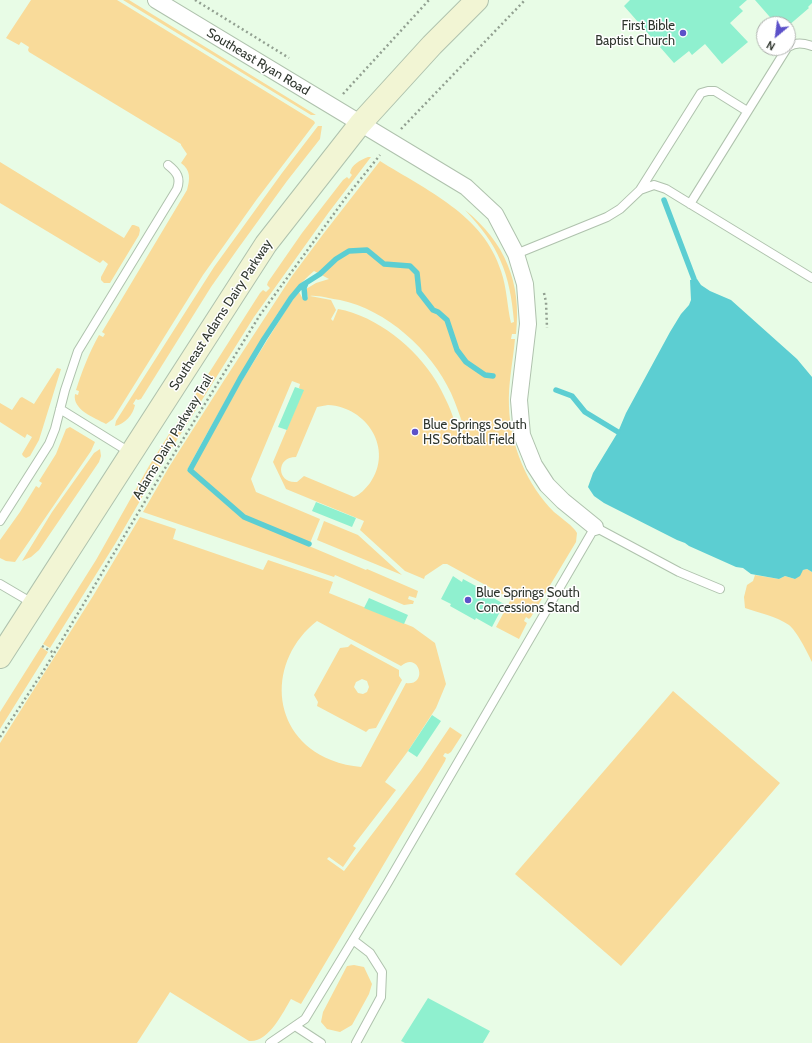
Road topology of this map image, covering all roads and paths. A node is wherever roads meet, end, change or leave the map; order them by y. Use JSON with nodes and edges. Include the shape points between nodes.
{"nodes":[{"id":1,"x":156,"y":0,"type":"edge"},
{"id":2,"x":195,"y":0,"type":"edge"},
{"id":3,"x":429,"y":0,"type":"edge"},
{"id":4,"x":477,"y":0,"type":"edge"},
{"id":5,"x":525,"y":0,"type":"edge"},
{"id":6,"x":796,"y":44,"type":"edge"},
{"id":7,"x":812,"y":46,"type":"edge"},
{"id":8,"x":782,"y":56,"type":"edge"},
{"id":9,"x":292,"y":60,"type":"dead end"},
{"id":10,"x":337,"y":89,"type":"dead end"},
{"id":11,"x":344,"y":93,"type":"junction"},
{"id":12,"x":340,"y":97,"type":"dead end"},
{"id":13,"x":747,"y":111,"type":"junction"},
{"id":14,"x":360,"y":124,"type":"junction"},
{"id":15,"x":402,"y":128,"type":"dead end"},
{"id":16,"x":377,"y":158,"type":"dead end"},
{"id":17,"x":168,"y":165,"type":"dead end"},
{"id":18,"x":640,"y":190,"type":"junction"},
{"id":19,"x":690,"y":204,"type":"junction"},
{"id":20,"x":516,"y":254,"type":"junction"},
{"id":21,"x":812,"y":278,"type":"edge"},
{"id":22,"x":60,"y":409,"type":"junction"},
{"id":23,"x":131,"y":453,"type":"junction"},
{"id":24,"x":0,"y":521,"type":"edge"},
{"id":25,"x":595,"y":527,"type":"junction"},
{"id":26,"x":0,"y":584,"type":"edge"},
{"id":27,"x":720,"y":589,"type":"dead end"},
{"id":28,"x":34,"y":604,"type":"junction"},
{"id":29,"x":42,"y":646,"type":"dead end"},
{"id":30,"x":54,"y":653,"type":"junction"},
{"id":31,"x":0,"y":657,"type":"edge"},
{"id":32,"x":0,"y":737,"type":"edge"},
{"id":33,"x":352,"y":940,"type":"junction"},
{"id":34,"x":295,"y":1026,"type":"junction"},
{"id":35,"x":270,"y":1043,"type":"edge"},
{"id":36,"x":321,"y":1043,"type":"edge"},
{"id":37,"x":356,"y":1043,"type":"edge"}],
"edges":[{"from":1,"to":14,"type":"street","name":"Southeast Ryan Road"},
{"from":2,"to":9,"type":"path"},
{"from":3,"to":11,"type":"path"},
{"from":4,"to":14,"type":"main road","name":"Southeast Adams Dairy Parkway"},
{"from":5,"to":15,"type":"path"},
{"from":6,"to":7,"type":"lane","via":[[805,43]]},
{"from":8,"to":13,"type":"lane"},
{"from":10,"to":11,"type":"path"},
{"from":11,"to":12,"type":"path"},
{"from":13,"to":18,"type":"lane","via":[[715,91],[701,93]]},
{"from":13,"to":19,"type":"lane"},
{"from":14,"to":20,"type":"street","name":"Southeast Ryan Road","via":[[466,187],[495,214]]},
{"from":14,"to":23,"type":"main road","name":"Southeast Adams Dairy Parkway","via":[[266,244]]},
{"from":16,"to":30,"type":"path","name":"Adams Dairy Parkway Trail","via":[[260,315]]},
{"from":17,"to":22,"type":"lane","via":[[178,178],[177,189],[78,351]]},
{"from":18,"to":19,"type":"lane","via":[[654,185],[666,189]]},
{"from":18,"to":20,"type":"lane","via":[[620,209],[607,217]]},
{"from":19,"to":21,"type":"lane"},
{"from":20,"to":25,"type":"street","name":"Southeast Ryan Road","via":[[525,284],[528,324],[519,400],[522,434],[534,465],[547,485]]},
{"from":22,"to":23,"type":"lane"},
{"from":22,"to":24,"type":"lane","via":[[48,444]]},
{"from":23,"to":28,"type":"main road","name":"Southeast Adams Dairy Parkway"},
{"from":25,"to":27,"type":"lane","via":[[679,572]]},
{"from":25,"to":33,"type":"lane"},
{"from":26,"to":28,"type":"lane"},
{"from":28,"to":31,"type":"main road","name":"Southeast Adams Dairy Parkway"},
{"from":29,"to":30,"type":"path"},
{"from":30,"to":32,"type":"path","name":"Adams Dairy Parkway Trail"},
{"from":33,"to":34,"type":"lane","via":[[305,1019]]},
{"from":33,"to":37,"type":"lane","via":[[370,953],[382,972],[381,997]]},
{"from":34,"to":35,"type":"lane"},
{"from":34,"to":36,"type":"lane"}]}
